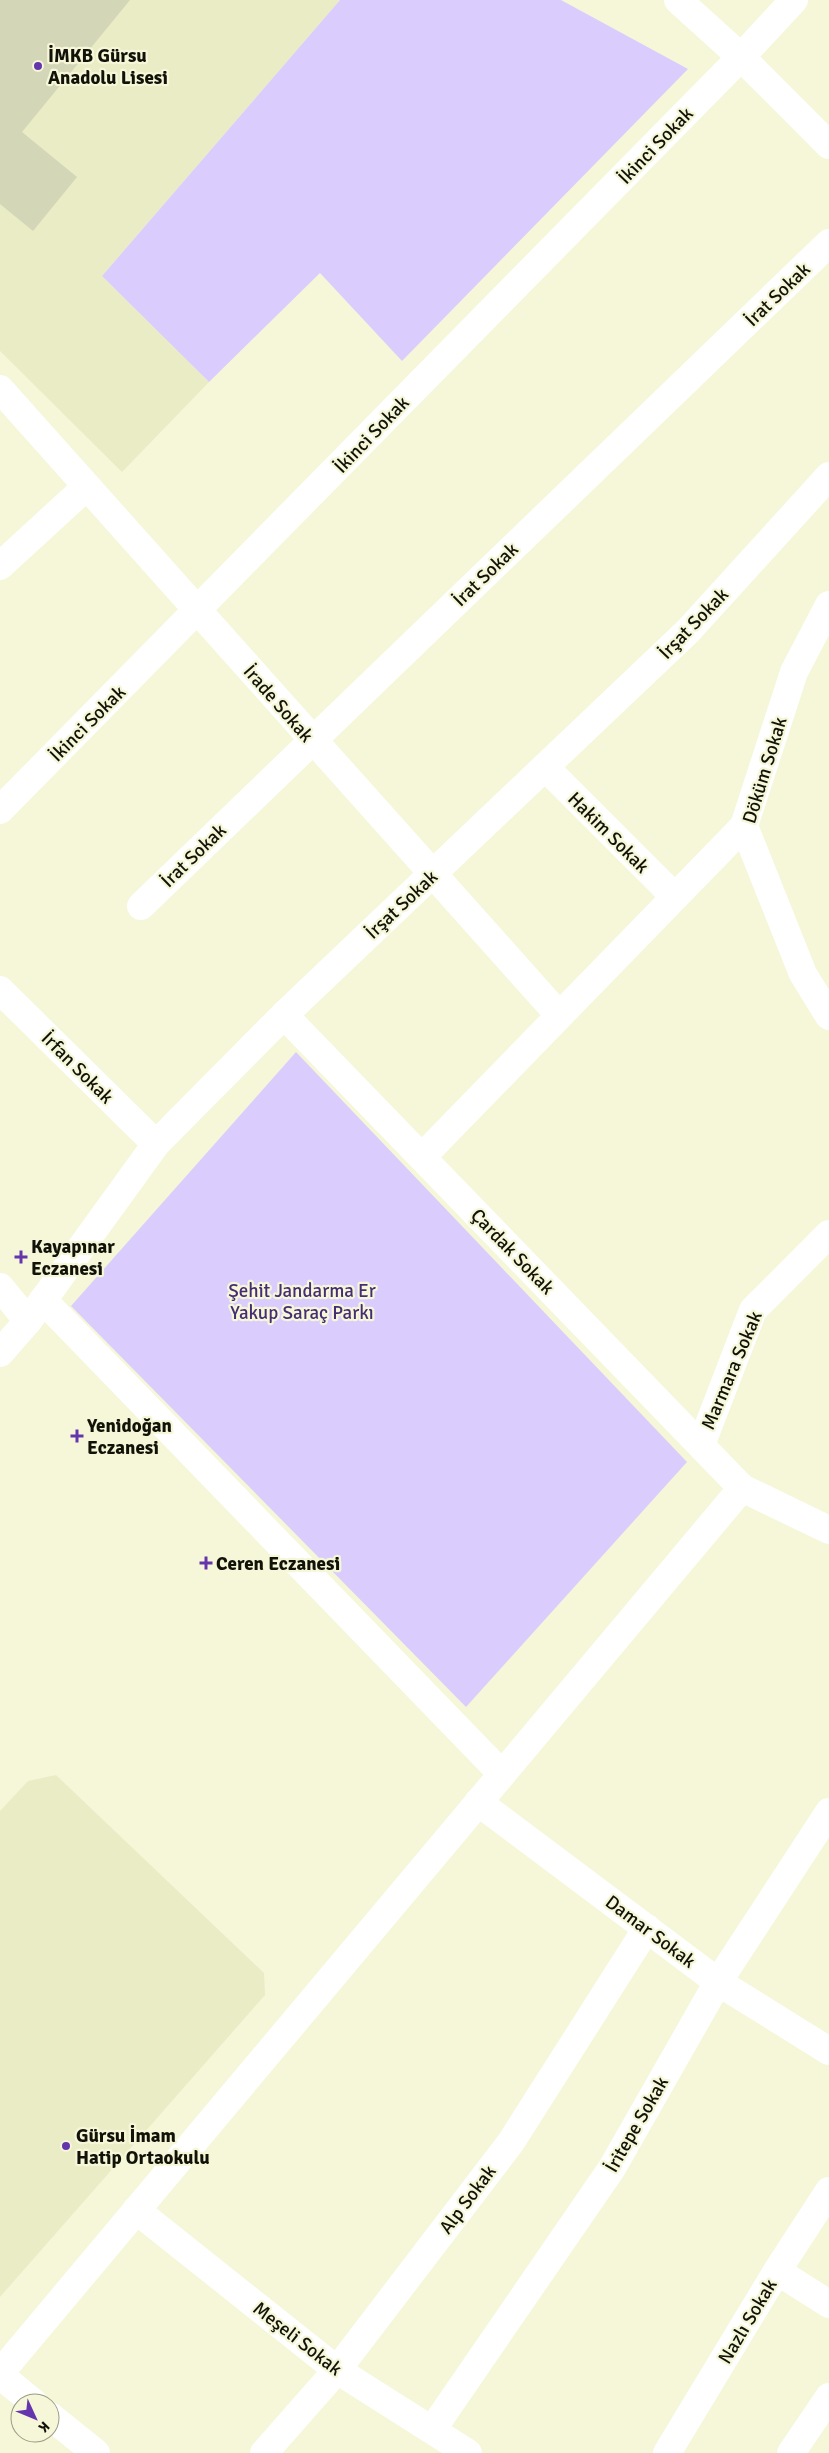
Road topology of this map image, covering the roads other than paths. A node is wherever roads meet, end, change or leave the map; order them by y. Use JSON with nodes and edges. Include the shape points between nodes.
{"nodes":[{"id":1,"x":667,"y":0,"type":"edge"},
{"id":2,"x":794,"y":0,"type":"edge"},
{"id":3,"x":685,"y":6,"type":"edge"},
{"id":4,"x":741,"y":57,"type":"junction"},
{"id":5,"x":829,"y":145,"type":"edge"},
{"id":6,"x":829,"y":243,"type":"edge"},
{"id":7,"x":0,"y":389,"type":"edge"},
{"id":8,"x":829,"y":476,"type":"edge"},
{"id":9,"x":86,"y":487,"type":"junction"},
{"id":10,"x":0,"y":566,"type":"edge"},
{"id":11,"x":829,"y":605,"type":"edge"},
{"id":12,"x":198,"y":611,"type":"junction"},
{"id":13,"x":821,"y":642,"type":"edge"},
{"id":14,"x":312,"y":741,"type":"junction"},
{"id":15,"x":544,"y":767,"type":"junction"},
{"id":16,"x":0,"y":810,"type":"edge"},
{"id":17,"x":744,"y":826,"type":"junction"},
{"id":18,"x":433,"y":874,"type":"junction"},
{"id":19,"x":674,"y":896,"type":"junction"},
{"id":20,"x":141,"y":906,"type":"dead end"},
{"id":21,"x":0,"y":990,"type":"edge"},
{"id":22,"x":284,"y":1014,"type":"junction"},
{"id":23,"x":559,"y":1015,"type":"junction"},
{"id":24,"x":829,"y":1016,"type":"edge"},
{"id":25,"x":156,"y":1144,"type":"junction"},
{"id":26,"x":422,"y":1156,"type":"junction"},
{"id":27,"x":829,"y":1234,"type":"edge"},
{"id":28,"x":0,"y":1287,"type":"edge"},
{"id":29,"x":35,"y":1310,"type":"junction"},
{"id":30,"x":0,"y":1353,"type":"edge"},
{"id":31,"x":700,"y":1444,"type":"junction"},
{"id":32,"x":742,"y":1488,"type":"junction"},
{"id":33,"x":829,"y":1530,"type":"edge"},
{"id":34,"x":502,"y":1774,"type":"junction"},
{"id":35,"x":478,"y":1802,"type":"junction"},
{"id":36,"x":829,"y":1812,"type":"edge"},
{"id":37,"x":647,"y":1928,"type":"junction"},
{"id":38,"x":718,"y":1982,"type":"junction"},
{"id":39,"x":829,"y":2051,"type":"edge"},
{"id":40,"x":829,"y":2190,"type":"edge"},
{"id":41,"x":136,"y":2210,"type":"junction"},
{"id":42,"x":777,"y":2272,"type":"junction"},
{"id":43,"x":829,"y":2304,"type":"edge"},
{"id":44,"x":336,"y":2370,"type":"junction"},
{"id":45,"x":0,"y":2374,"type":"edge"},
{"id":46,"x":22,"y":2393,"type":"edge"},
{"id":47,"x":829,"y":2397,"type":"edge"},
{"id":48,"x":60,"y":2424,"type":"edge"},
{"id":49,"x":432,"y":2430,"type":"junction"},
{"id":50,"x":96,"y":2453,"type":"edge"},
{"id":51,"x":264,"y":2453,"type":"edge"},
{"id":52,"x":468,"y":2453,"type":"edge"},
{"id":53,"x":667,"y":2453,"type":"edge"},
{"id":54,"x":791,"y":2453,"type":"edge"}],
"edges":[{"from":1,"to":3,"type":"street"},
{"from":2,"to":4,"type":"street","name":"İkinci Sokak"},
{"from":3,"to":4,"type":"street"},
{"from":4,"to":5,"type":"street"},
{"from":4,"to":12,"type":"street","name":"İkinci Sokak"},
{"from":6,"to":14,"type":"street","name":"İrat Sokak"},
{"from":7,"to":9,"type":"street","name":"İrade Sokak"},
{"from":8,"to":15,"type":"street","name":"İrşat Sokak","via":[[688,631]]},
{"from":9,"to":10,"type":"street"},
{"from":9,"to":12,"type":"street","name":"İrade Sokak"},
{"from":11,"to":13,"type":"street","name":"Döküm Sokak"},
{"from":12,"to":14,"type":"street","name":"İrade Sokak"},
{"from":12,"to":16,"type":"street","name":"İkinci Sokak"},
{"from":13,"to":17,"type":"street","name":"Döküm Sokak","via":[[794,672]]},
{"from":14,"to":18,"type":"street","name":"İrade Sokak"},
{"from":14,"to":20,"type":"street","name":"İrat Sokak"},
{"from":15,"to":18,"type":"street","name":"İrşat Sokak"},
{"from":15,"to":19,"type":"street","name":"Hakim Sokak"},
{"from":17,"to":19,"type":"street"},
{"from":17,"to":24,"type":"street","name":"Döküm Sokak","via":[[803,974]]},
{"from":18,"to":22,"type":"street","name":"İrşat Sokak"},
{"from":18,"to":23,"type":"street","name":"İrade Sokak"},
{"from":19,"to":23,"type":"street"},
{"from":21,"to":25,"type":"street","name":"İrfan Sokak"},
{"from":22,"to":25,"type":"street","name":"İrşat Sokak"},
{"from":22,"to":26,"type":"street","name":"Çardak Sokak"},
{"from":23,"to":26,"type":"street"},
{"from":25,"to":29,"type":"street","name":"İrşat Sokak"},
{"from":26,"to":31,"type":"street","name":"Çardak Sokak"},
{"from":27,"to":31,"type":"street","name":"Marmara Sokak","via":[[753,1310]]},
{"from":28,"to":29,"type":"street"},
{"from":29,"to":30,"type":"street","name":"İrşat Sokak"},
{"from":29,"to":34,"type":"street"},
{"from":31,"to":32,"type":"street","name":"Çardak Sokak"},
{"from":32,"to":33,"type":"street"},
{"from":32,"to":34,"type":"street"},
{"from":34,"to":35,"type":"street"},
{"from":35,"to":37,"type":"street","name":"Damar Sokak"},
{"from":35,"to":41,"type":"street"},
{"from":36,"to":38,"type":"street","name":"İritepe Sokak"},
{"from":37,"to":38,"type":"street","name":"Damar Sokak"},
{"from":37,"to":44,"type":"street","name":"Alp Sokak","via":[[512,2142]]},
{"from":38,"to":39,"type":"street","name":"Damar Sokak"},
{"from":38,"to":49,"type":"street","name":"İritepe Sokak","via":[[612,2168]]},
{"from":40,"to":42,"type":"street","name":"Nazlı Sokak"},
{"from":41,"to":44,"type":"street","name":"Meşeli Sokak"},
{"from":41,"to":45,"type":"street"},
{"from":42,"to":43,"type":"street"},
{"from":42,"to":53,"type":"street","name":"Nazlı Sokak"},
{"from":44,"to":49,"type":"street","name":"Meşeli Sokak"},
{"from":44,"to":51,"type":"street","name":"Alp Sokak"},
{"from":45,"to":46,"type":"street"},
{"from":47,"to":54,"type":"street"},
{"from":48,"to":50,"type":"street"},
{"from":49,"to":52,"type":"street","name":"Meşeli Sokak"}]}
